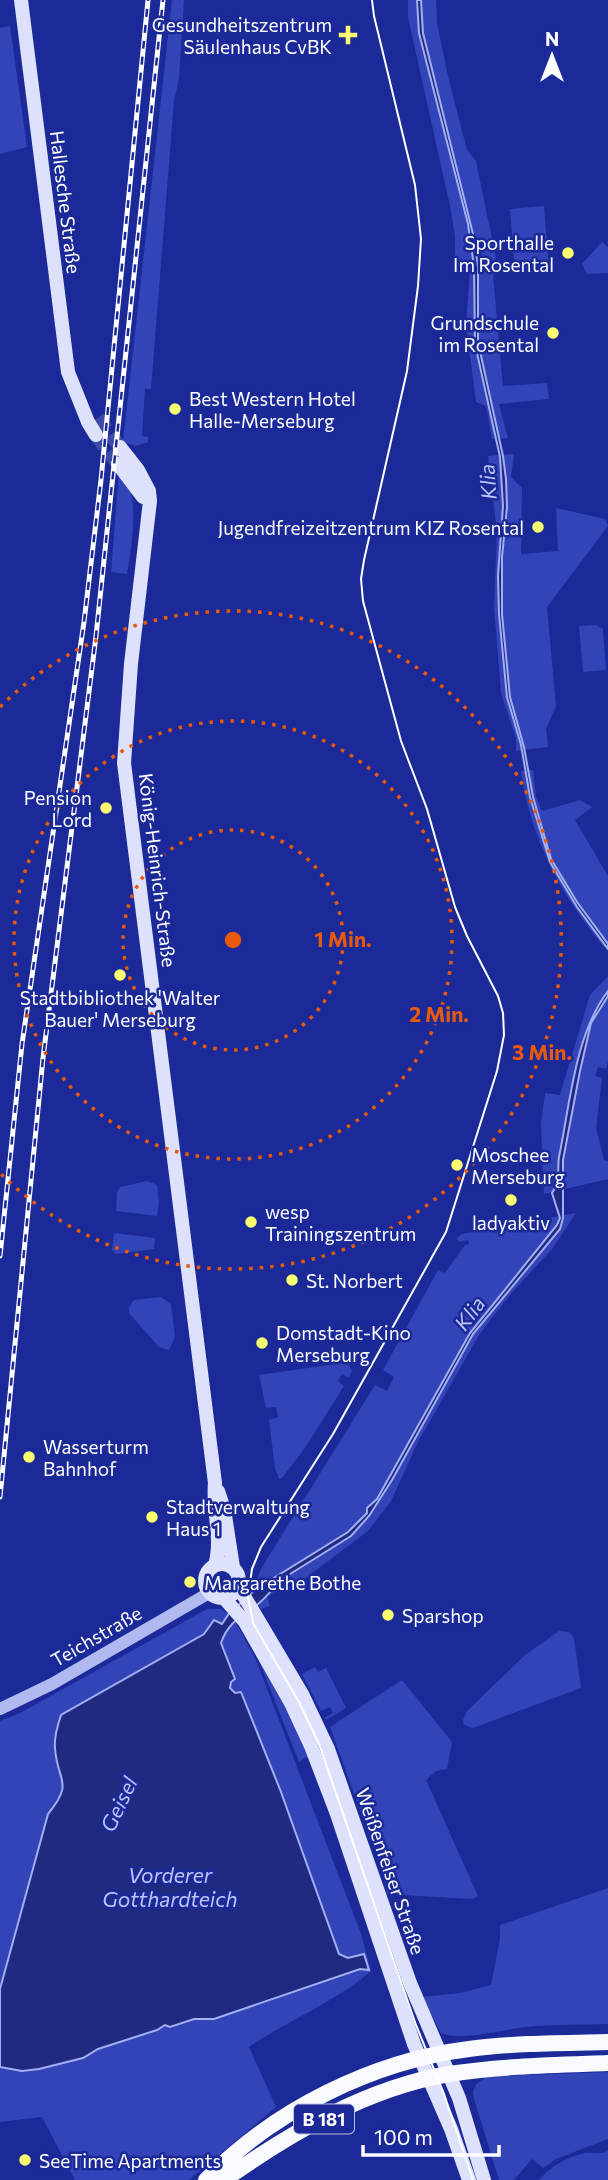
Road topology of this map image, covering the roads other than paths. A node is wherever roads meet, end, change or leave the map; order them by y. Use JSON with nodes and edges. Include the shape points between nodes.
{"nodes":[{"id":1,"x":20,"y":0,"type":"edge"},
{"id":2,"x":82,"y":407,"type":"junction"},
{"id":3,"x":98,"y":418,"type":"tunnel mouth"},
{"id":4,"x":96,"y":435,"type":"tunnel mouth"},
{"id":5,"x":121,"y":454,"type":"tunnel mouth"},
{"id":6,"x":215,"y":1483,"type":"junction"},
{"id":7,"x":215,"y":1565,"type":"junction"},
{"id":8,"x":233,"y":1567,"type":"junction"},
{"id":9,"x":238,"y":1586,"type":"junction"},
{"id":10,"x":209,"y":1593,"type":"junction"},
{"id":11,"x":223,"y":1598,"type":"junction"},
{"id":12,"x":0,"y":1709,"type":"edge"},
{"id":13,"x":608,"y":2042,"type":"edge"},
{"id":14,"x":439,"y":2054,"type":"junction"},
{"id":15,"x":420,"y":2059,"type":"junction"},
{"id":16,"x":608,"y":2063,"type":"edge"},
{"id":17,"x":449,"y":2074,"type":"junction"},
{"id":18,"x":430,"y":2079,"type":"junction"},
{"id":19,"x":206,"y":2180,"type":"edge"},
{"id":20,"x":224,"y":2180,"type":"edge"},
{"id":21,"x":469,"y":2180,"type":"edge"},
{"id":22,"x":484,"y":2180,"type":"edge"}],
"edges":[{"from":1,"to":2,"type":"main road","name":"Hallesche Straße","via":[[66,360]]},
{"from":2,"to":3,"type":"main road"},
{"from":2,"to":4,"type":"main road","name":"Hallesche Straße"},
{"from":5,"to":6,"type":"main road","name":"König-Heinrich-Straße","via":[[138,470],[149,491],[124,764]]},
{"from":6,"to":7,"type":"main road","name":"König-Heinrich-Straße"},
{"from":6,"to":8,"type":"main road","name":"König-Heinrich-Straße"},
{"from":7,"to":8,"type":"main road"},
{"from":7,"to":10,"type":"main road","via":[[205,1577]]},
{"from":8,"to":9,"type":"main road"},
{"from":9,"to":11,"type":"main road"},
{"from":9,"to":14,"type":"main road","name":"Weißenfelser Straße","via":[[324,1738]]},
{"from":10,"to":11,"type":"main road"},
{"from":10,"to":12,"type":"street","name":"Teichstraße"},
{"from":11,"to":15,"type":"main road","name":"Weißenfelser Straße","via":[[245,1622],[311,1746]]},
{"from":13,"to":14,"type":"main road","number":"B 181","via":[[513,2045]]},
{"from":14,"to":15,"type":"main road","number":"B 181"},
{"from":14,"to":17,"type":"main road","name":"Weißenfelser Straße"},
{"from":15,"to":18,"type":"main road","name":"Weißenfelser Straße"},
{"from":15,"to":19,"type":"main road","number":"B 181","via":[[304,2105]]},
{"from":16,"to":17,"type":"main road","number":"B 181"},
{"from":17,"to":18,"type":"main road","number":"B 181"},
{"from":17,"to":22,"type":"main road","name":"Weißenfelser Straße"},
{"from":18,"to":20,"type":"main road","number":"B 181","via":[[358,2103],[317,2123]]},
{"from":18,"to":21,"type":"main road","name":"Weißenfelser Straße"}]}
